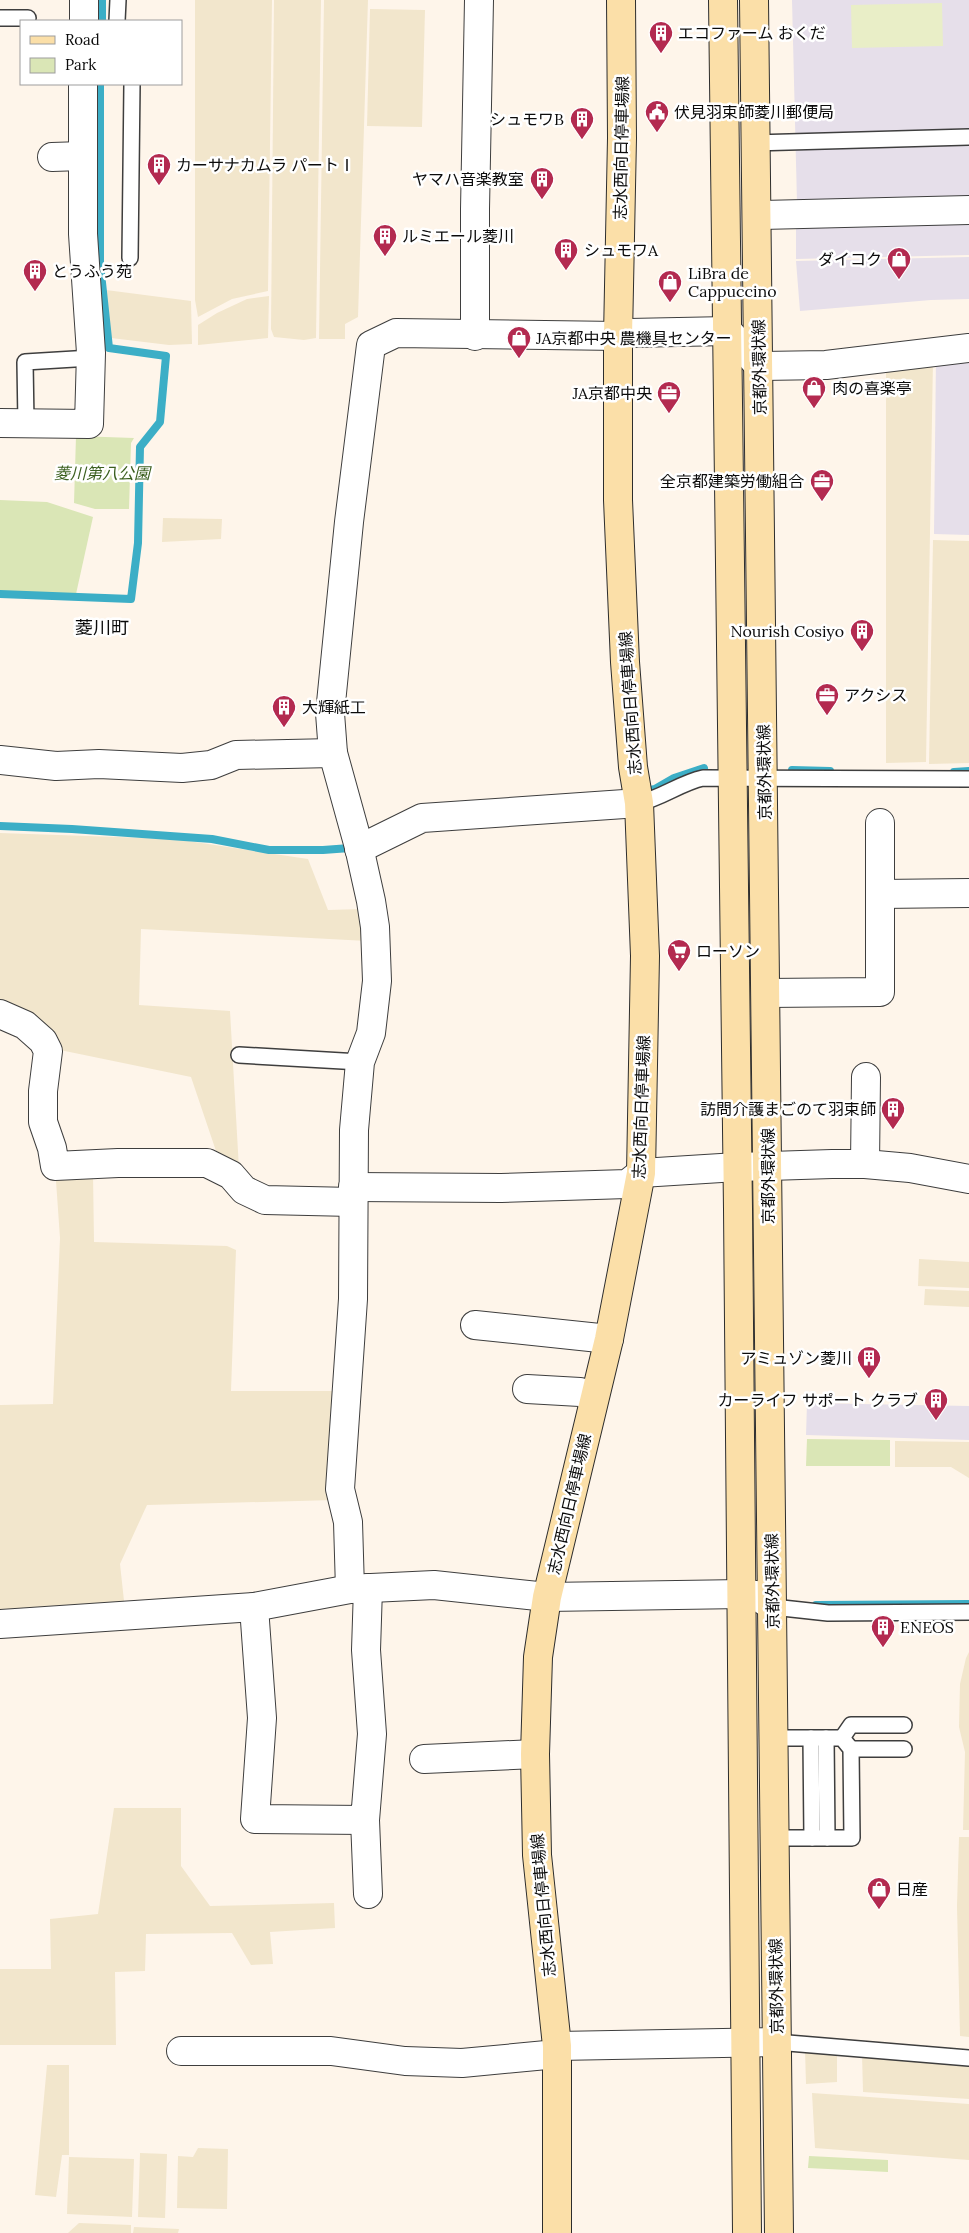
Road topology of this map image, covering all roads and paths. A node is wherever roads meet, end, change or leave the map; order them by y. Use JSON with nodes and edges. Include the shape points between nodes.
{"nodes":[{"id":1,"x":84,"y":0,"type":"edge"},
{"id":2,"x":118,"y":0,"type":"edge"},
{"id":3,"x":478,"y":0,"type":"edge"},
{"id":4,"x":621,"y":0,"type":"edge"},
{"id":5,"x":723,"y":0,"type":"edge"},
{"id":6,"x":754,"y":0,"type":"edge"},
{"id":7,"x":0,"y":18,"type":"edge"},
{"id":8,"x":28,"y":18,"type":"dead end"},
{"id":9,"x":84,"y":20,"type":"edge"},
{"id":10,"x":117,"y":20,"type":"edge"},
{"id":11,"x":83,"y":85,"type":"edge"},
{"id":12,"x":132,"y":85,"type":"edge"},
{"id":13,"x":969,"y":137,"type":"edge"},
{"id":14,"x":756,"y":143,"type":"junction"},
{"id":15,"x":82,"y":156,"type":"junction"},
{"id":16,"x":52,"y":157,"type":"dead end"},
{"id":17,"x":969,"y":210,"type":"edge"},
{"id":18,"x":757,"y":215,"type":"junction"},
{"id":19,"x":130,"y":258,"type":"dead end"},
{"id":20,"x":728,"y":331,"type":"junction"},
{"id":21,"x":476,"y":336,"type":"junction"},
{"id":22,"x":618,"y":336,"type":"junction"},
{"id":23,"x":969,"y":348,"type":"edge"},
{"id":24,"x":90,"y":358,"type":"junction"},
{"id":25,"x":759,"y":366,"type":"junction"},
{"id":26,"x":13,"y":423,"type":"edge"},
{"id":27,"x":333,"y":753,"type":"junction"},
{"id":28,"x":0,"y":760,"type":"edge"},
{"id":29,"x":733,"y":778,"type":"junction"},
{"id":30,"x":764,"y":779,"type":"junction"},
{"id":31,"x":969,"y":779,"type":"edge"},
{"id":32,"x":638,"y":797,"type":"junction"},
{"id":33,"x":880,"y":823,"type":"dead end"},
{"id":34,"x":358,"y":843,"type":"junction"},
{"id":35,"x":969,"y":893,"type":"edge"},
{"id":36,"x":880,"y":894,"type":"junction"},
{"id":37,"x":766,"y":993,"type":"junction"},
{"id":38,"x":0,"y":1014,"type":"edge"},
{"id":39,"x":239,"y":1055,"type":"dead end"},
{"id":40,"x":360,"y":1062,"type":"junction"},
{"id":41,"x":866,"y":1077,"type":"dead end"},
{"id":42,"x":865,"y":1164,"type":"junction"},
{"id":43,"x":737,"y":1167,"type":"junction"},
{"id":44,"x":768,"y":1167,"type":"junction"},
{"id":45,"x":641,"y":1173,"type":"junction"},
{"id":46,"x":969,"y":1179,"type":"edge"},
{"id":47,"x":353,"y":1194,"type":"junction"},
{"id":48,"x":475,"y":1325,"type":"dead end"},
{"id":49,"x":609,"y":1339,"type":"junction"},
{"id":50,"x":527,"y":1388,"type":"dead end"},
{"id":51,"x":594,"y":1397,"type":"junction"},
{"id":52,"x":359,"y":1588,"type":"junction"},
{"id":53,"x":742,"y":1594,"type":"junction"},
{"id":54,"x":547,"y":1598,"type":"junction"},
{"id":55,"x":254,"y":1607,"type":"junction"},
{"id":56,"x":773,"y":1607,"type":"junction"},
{"id":57,"x":969,"y":1612,"type":"edge"},
{"id":58,"x":0,"y":1624,"type":"edge"},
{"id":59,"x":904,"y":1725,"type":"dead end"},
{"id":60,"x":774,"y":1738,"type":"junction"},
{"id":61,"x":819,"y":1738,"type":"junction"},
{"id":62,"x":846,"y":1743,"type":"junction"},
{"id":63,"x":904,"y":1748,"type":"dead end"},
{"id":64,"x":535,"y":1754,"type":"junction"},
{"id":65,"x":424,"y":1759,"type":"dead end"},
{"id":66,"x":365,"y":1820,"type":"junction"},
{"id":67,"x":774,"y":1838,"type":"junction"},
{"id":68,"x":812,"y":1838,"type":"junction"},
{"id":69,"x":827,"y":1838,"type":"junction"},
{"id":70,"x":368,"y":1894,"type":"dead end"},
{"id":71,"x":746,"y":2042,"type":"junction"},
{"id":72,"x":776,"y":2042,"type":"junction"},
{"id":73,"x":557,"y":2050,"type":"junction"},
{"id":74,"x":181,"y":2051,"type":"dead end"},
{"id":75,"x":969,"y":2058,"type":"edge"},
{"id":76,"x":557,"y":2233,"type":"edge"},
{"id":77,"x":748,"y":2233,"type":"edge"},
{"id":78,"x":779,"y":2233,"type":"edge"}],
"edges":[{"from":1,"to":9,"type":"street"},
{"from":2,"to":10,"type":"lane"},
{"from":3,"to":21,"type":"street"},
{"from":4,"to":22,"type":"street","name":"志水西向日停車場線"},
{"from":5,"to":20,"type":"street","name":"京都外環状線"},
{"from":6,"to":14,"type":"street","name":"京都外環状線"},
{"from":7,"to":8,"type":"lane"},
{"from":11,"to":15,"type":"street"},
{"from":12,"to":19,"type":"lane"},
{"from":13,"to":14,"type":"lane"},
{"from":14,"to":18,"type":"street","name":"京都外環状線"},
{"from":15,"to":16,"type":"street"},
{"from":15,"to":24,"type":"street"},
{"from":17,"to":18,"type":"street"},
{"from":18,"to":25,"type":"street","name":"京都外環状線"},
{"from":20,"to":22,"type":"street"},
{"from":20,"to":25,"type":"street"},
{"from":20,"to":29,"type":"street","name":"京都外環状線"},
{"from":21,"to":22,"type":"street"},
{"from":21,"to":27,"type":"street","via":[[396,333],[371,345],[330,713]]},
{"from":22,"to":32,"type":"street","name":"志水西向日停車場線","via":[[618,510],[625,662]]},
{"from":23,"to":25,"type":"street","via":[[826,365]]},
{"from":24,"to":26,"type":"lane","via":[[24,362]]},
{"from":24,"to":26,"type":"street","via":[[89,424]]},
{"from":25,"to":30,"type":"street","name":"京都外環状線"},
{"from":27,"to":28,"type":"street","via":[[236,755],[211,765],[182,768],[99,764],[56,766]]},
{"from":27,"to":34,"type":"street"},
{"from":29,"to":30,"type":"lane"},
{"from":29,"to":32,"type":"lane","via":[[686,781],[651,800]]},
{"from":29,"to":43,"type":"street","name":"京都外環状線"},
{"from":30,"to":31,"type":"lane"},
{"from":30,"to":37,"type":"street","name":"京都外環状線"},
{"from":32,"to":34,"type":"street","via":[[422,818]]},
{"from":32,"to":45,"type":"street","name":"志水西向日停車場線","via":[[645,956]]},
{"from":33,"to":36,"type":"street"},
{"from":34,"to":40,"type":"street","via":[[375,926],[377,980],[371,1033]]},
{"from":35,"to":36,"type":"street"},
{"from":36,"to":37,"type":"street","via":[[880,992]]},
{"from":37,"to":44,"type":"street","name":"京都外環状線"},
{"from":38,"to":47,"type":"street","via":[[25,1025],[43,1041],[48,1051],[44,1122],[55,1166],[207,1163],[231,1175],[244,1190],[265,1200]]},
{"from":39,"to":40,"type":"lane"},
{"from":40,"to":47,"type":"street"},
{"from":41,"to":42,"type":"street"},
{"from":42,"to":44,"type":"street"},
{"from":42,"to":46,"type":"street"},
{"from":43,"to":44,"type":"street"},
{"from":43,"to":45,"type":"street"},
{"from":43,"to":53,"type":"street","name":"京都外環状線"},
{"from":44,"to":56,"type":"street","name":"京都外環状線"},
{"from":45,"to":47,"type":"street","via":[[627,1184]]},
{"from":45,"to":49,"type":"street","name":"志水西向日停車場線"},
{"from":47,"to":52,"type":"street","via":[[353,1299],[340,1489]]},
{"from":48,"to":49,"type":"street"},
{"from":49,"to":51,"type":"street","name":"志水西向日停車場線"},
{"from":50,"to":51,"type":"street","via":[[580,1392]]},
{"from":51,"to":54,"type":"street","name":"志水西向日停車場線"},
{"from":52,"to":54,"type":"street","via":[[434,1585]]},
{"from":52,"to":55,"type":"street"},
{"from":52,"to":66,"type":"street","via":[[372,1734]]},
{"from":53,"to":54,"type":"street"},
{"from":53,"to":56,"type":"street","via":[[756,1595]]},
{"from":53,"to":71,"type":"street","name":"京都外環状線"},
{"from":54,"to":64,"type":"street","name":"志水西向日停車場線","via":[[538,1657]]},
{"from":55,"to":58,"type":"street"},
{"from":55,"to":66,"type":"street","via":[[262,1718],[255,1818]]},
{"from":56,"to":57,"type":"lane","via":[[828,1613]]},
{"from":56,"to":60,"type":"street","name":"京都外環状線"},
{"from":59,"to":62,"type":"lane","via":[[851,1725]]},
{"from":60,"to":61,"type":"lane"},
{"from":60,"to":67,"type":"street","name":"京都外環状線"},
{"from":61,"to":62,"type":"lane"},
{"from":61,"to":68,"type":"lane"},
{"from":61,"to":69,"type":"lane"},
{"from":62,"to":63,"type":"lane"},
{"from":62,"to":69,"type":"lane","via":[[852,1838]]},
{"from":64,"to":65,"type":"street"},
{"from":64,"to":73,"type":"street","name":"志水西向日停車場線","via":[[537,1855]]},
{"from":66,"to":70,"type":"street"},
{"from":67,"to":68,"type":"lane"},
{"from":67,"to":72,"type":"street","name":"京都外環状線"},
{"from":68,"to":69,"type":"lane"},
{"from":71,"to":72,"type":"street"},
{"from":71,"to":73,"type":"street"},
{"from":71,"to":77,"type":"street","name":"京都外環状線"},
{"from":72,"to":75,"type":"lane"},
{"from":72,"to":78,"type":"street","name":"京都外環状線"},
{"from":73,"to":74,"type":"street","via":[[462,2063],[405,2061],[331,2051]]},
{"from":73,"to":76,"type":"street","name":"志水西向日停車場線"}]}
